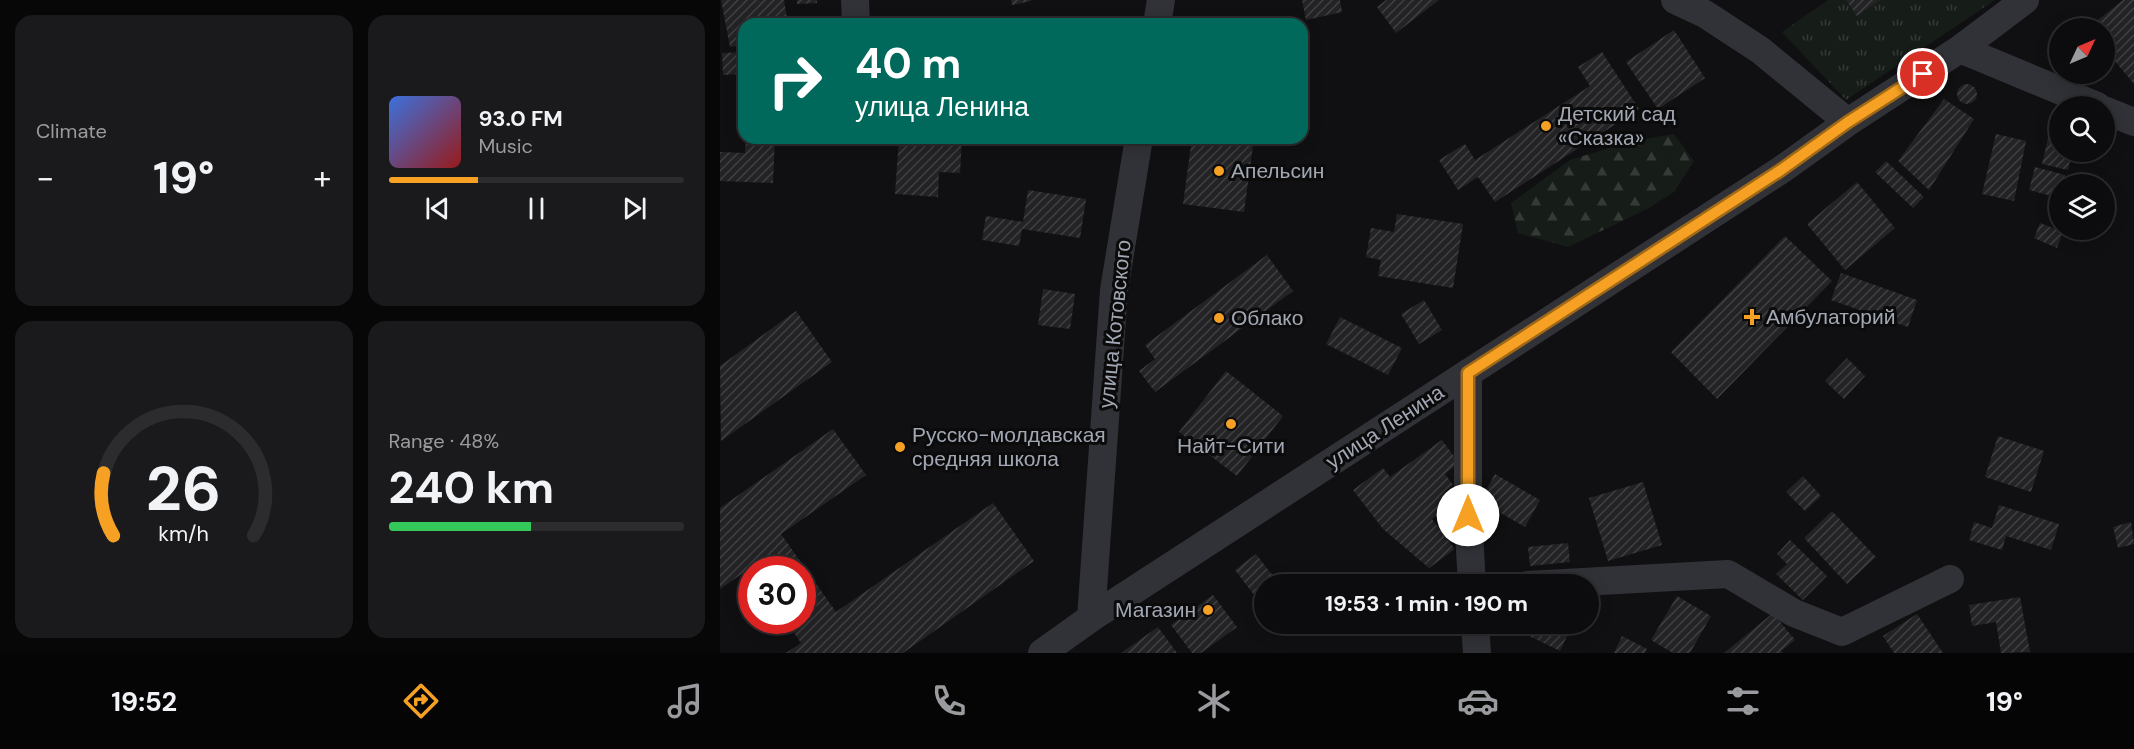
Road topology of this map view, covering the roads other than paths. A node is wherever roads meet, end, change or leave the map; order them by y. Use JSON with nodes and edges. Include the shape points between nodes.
{"nodes":[{"id":1,"x":855,"y":0,"type":"edge"},
{"id":2,"x":1161,"y":0,"type":"edge"},
{"id":3,"x":1675,"y":0,"type":"edge"},
{"id":4,"x":2025,"y":0,"type":"edge"},
{"id":5,"x":855,"y":18,"type":"edge"},
{"id":6,"x":1158,"y":18,"type":"edge"},
{"id":7,"x":1960,"y":49,"type":"junction"},
{"id":8,"x":2073,"y":96,"type":"edge"},
{"id":9,"x":2115,"y":114,"type":"edge"},
{"id":10,"x":1848,"y":122,"type":"junction"},
{"id":11,"x":2134,"y":122,"type":"edge"},
{"id":12,"x":1138,"y":144,"type":"edge"},
{"id":13,"x":1468,"y":373,"type":"junction"},
{"id":14,"x":1471,"y":574,"type":"edge"},
{"id":15,"x":1950,"y":579,"type":"dead end"},
{"id":16,"x":1599,"y":581,"type":"edge"},
{"id":17,"x":1091,"y":618,"type":"junction"},
{"id":18,"x":1475,"y":634,"type":"edge"},
{"id":19,"x":1047,"y":652,"type":"edge"},
{"id":20,"x":1477,"y":653,"type":"edge"}],
"edges":[{"from":1,"to":5,"type":"street"},
{"from":2,"to":6,"type":"street"},
{"from":3,"to":10,"type":"street","via":[[1705,14],[1760,50]]},
{"from":4,"to":7,"type":"street","name":"улица Ленина"},
{"from":7,"to":8,"type":"street"},
{"from":7,"to":10,"type":"street","name":"улица Ленина"},
{"from":9,"to":11,"type":"street"},
{"from":10,"to":13,"type":"street","name":"улица Ленина"},
{"from":12,"to":17,"type":"street","name":"улица Котовского","via":[[1114,290]]},
{"from":13,"to":14,"type":"street"},
{"from":13,"to":17,"type":"street","name":"улица Ленина"},
{"from":15,"to":16,"type":"street","via":[[1842,632],[1794,614],[1728,574]]},
{"from":17,"to":19,"type":"street","name":"улица Ленина"},
{"from":18,"to":20,"type":"street"}]}
